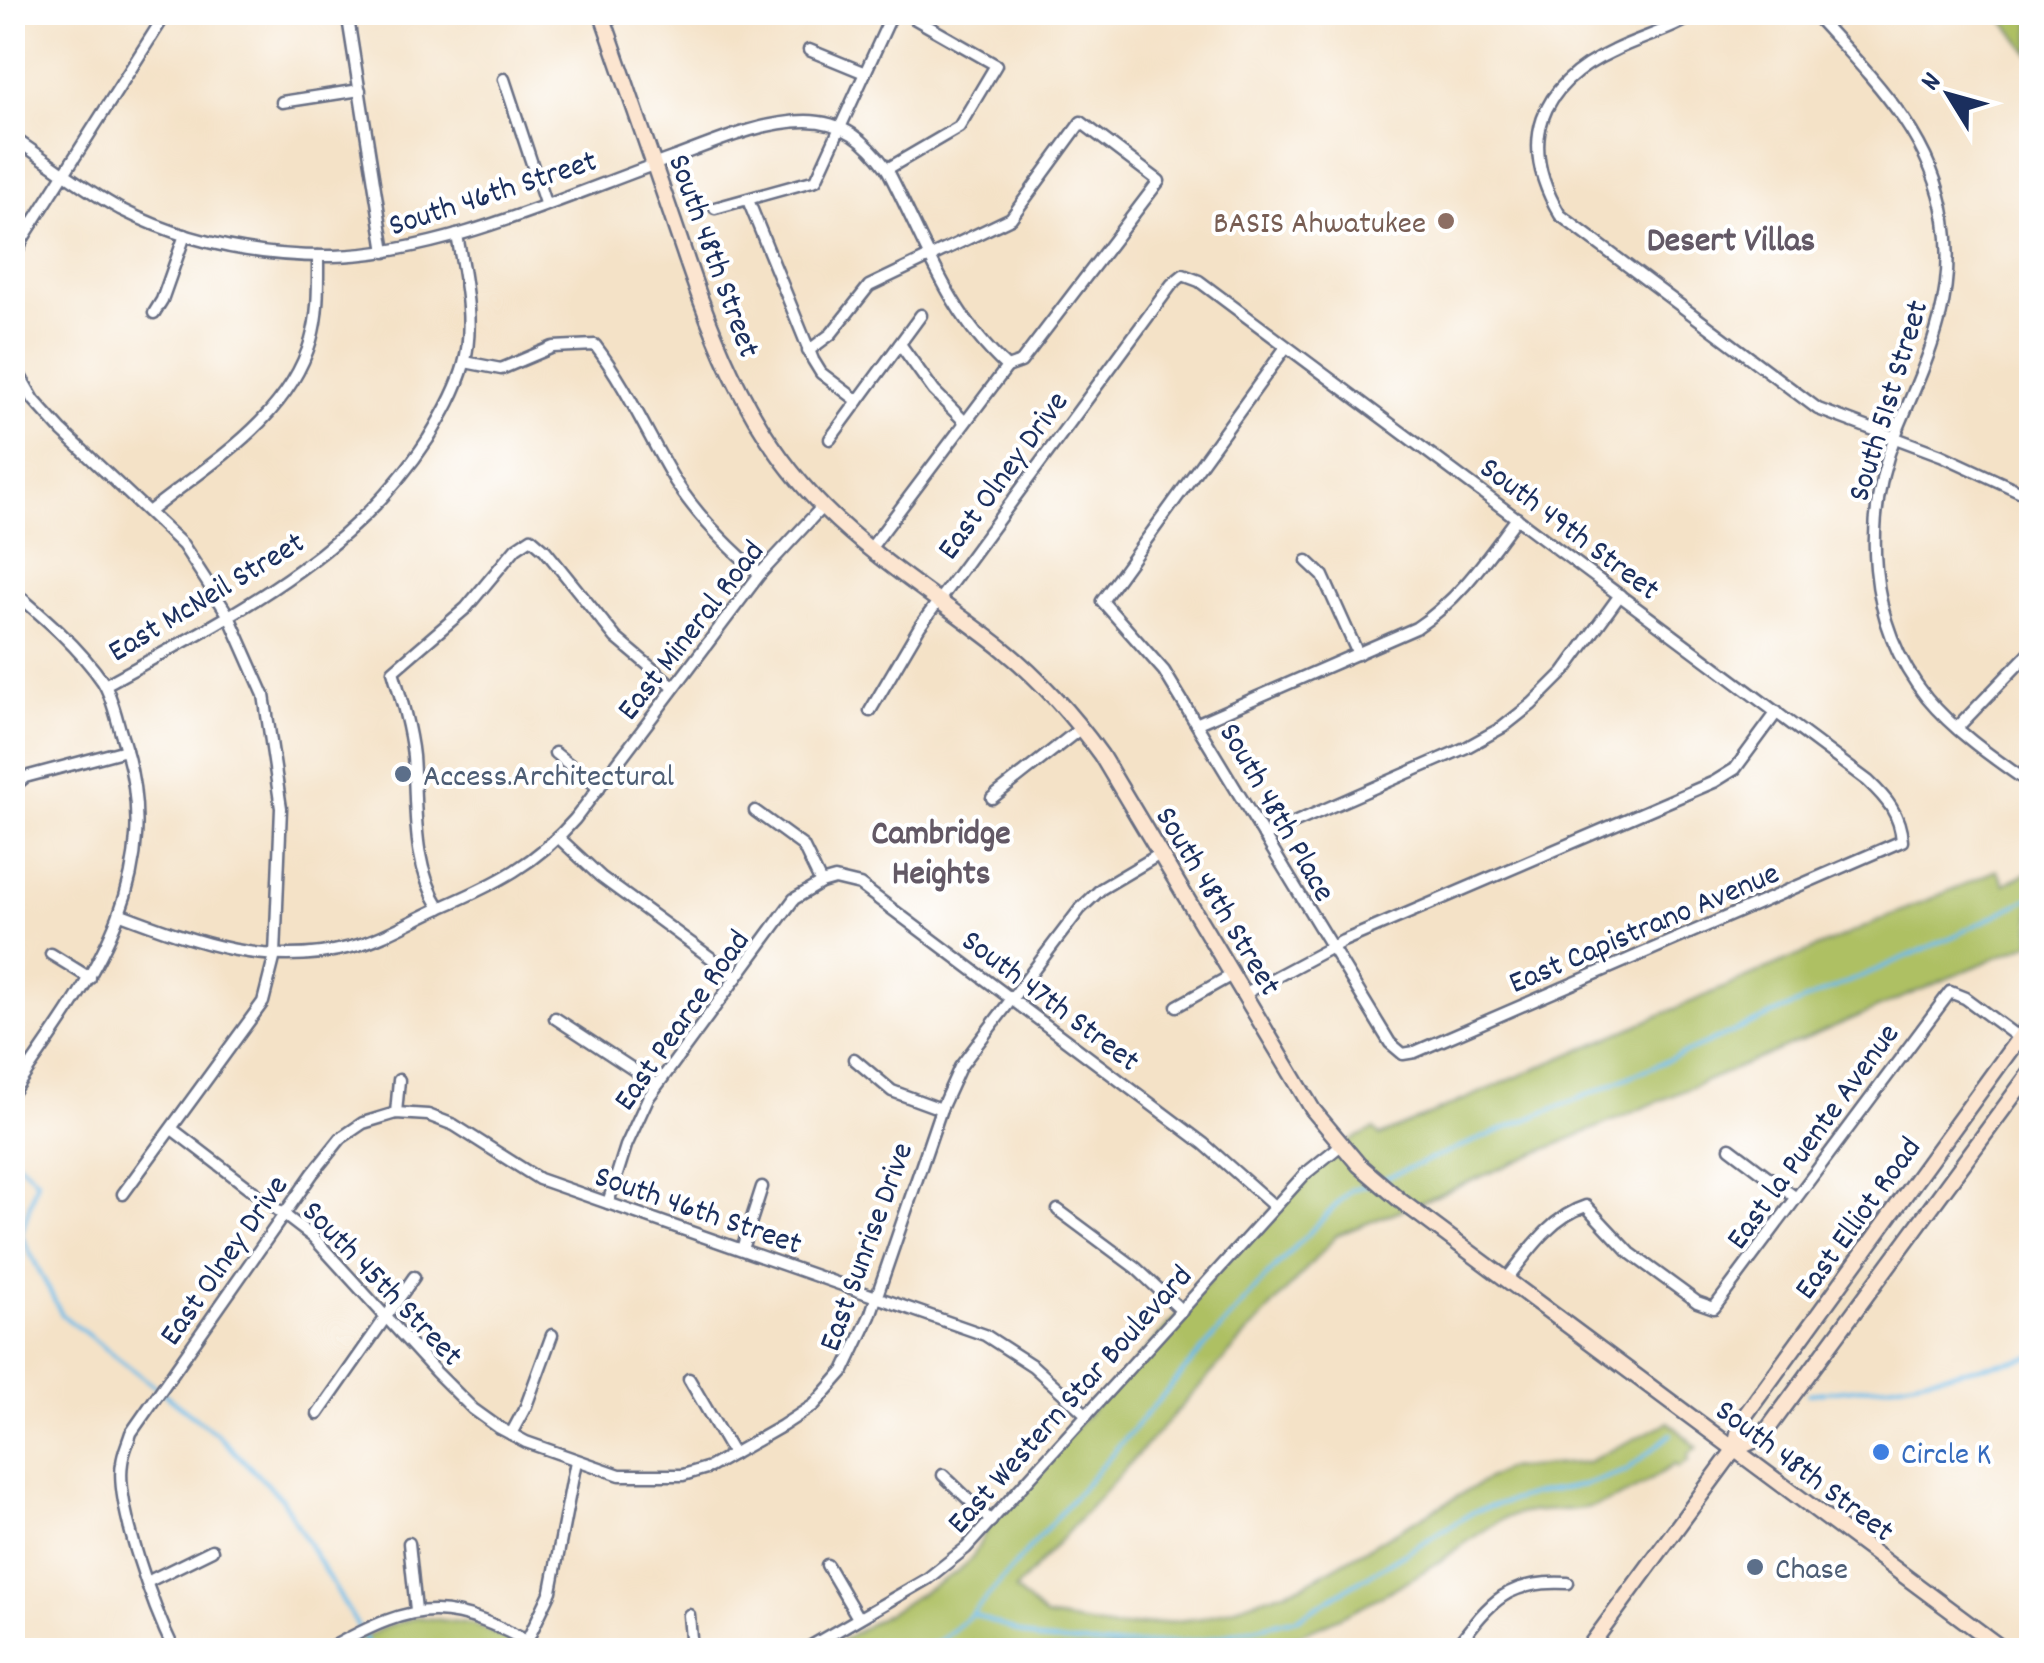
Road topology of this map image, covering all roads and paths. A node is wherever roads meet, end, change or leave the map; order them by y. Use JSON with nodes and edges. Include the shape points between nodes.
{"nodes":[{"id":1,"x":167,"y":12,"type":"edge"},
{"id":2,"x":348,"y":12,"type":"edge"},
{"id":3,"x":601,"y":12,"type":"edge"},
{"id":4,"x":893,"y":12,"type":"edge"},
{"id":5,"x":903,"y":12,"type":"edge"},
{"id":6,"x":1699,"y":12,"type":"edge"},
{"id":7,"x":1812,"y":12,"type":"edge"},
{"id":8,"x":809,"y":50,"type":"dead end"},
{"id":9,"x":865,"y":74,"type":"junction"},
{"id":10,"x":504,"y":79,"type":"dead end"},
{"id":11,"x":360,"y":90,"type":"junction"},
{"id":12,"x":282,"y":102,"type":"dead end"},
{"id":13,"x":842,"y":128,"type":"junction"},
{"id":14,"x":12,"y":137,"type":"edge"},
{"id":15,"x":654,"y":164,"type":"junction"},
{"id":16,"x":887,"y":169,"type":"junction"},
{"id":17,"x":65,"y":173,"type":"junction"},
{"id":18,"x":748,"y":200,"type":"junction"},
{"id":19,"x":545,"y":204,"type":"junction"},
{"id":20,"x":715,"y":208,"type":"dead end"},
{"id":21,"x":185,"y":235,"type":"junction"},
{"id":22,"x":457,"y":235,"type":"junction"},
{"id":23,"x":385,"y":252,"type":"junction"},
{"id":24,"x":318,"y":256,"type":"junction"},
{"id":25,"x":929,"y":257,"type":"junction"},
{"id":26,"x":12,"y":266,"type":"edge"},
{"id":27,"x":1183,"y":276,"type":"joint"},
{"id":28,"x":154,"y":313,"type":"dead end"},
{"id":29,"x":920,"y":315,"type":"dead end"},
{"id":30,"x":900,"y":344,"type":"junction"},
{"id":31,"x":1286,"y":347,"type":"junction"},
{"id":32,"x":808,"y":351,"type":"junction"},
{"id":33,"x":12,"y":362,"type":"edge"},
{"id":34,"x":465,"y":362,"type":"junction"},
{"id":35,"x":1008,"y":367,"type":"junction"},
{"id":36,"x":858,"y":401,"type":"junction"},
{"id":37,"x":965,"y":422,"type":"junction"},
{"id":38,"x":1895,"y":437,"type":"junction"},
{"id":39,"x":830,"y":439,"type":"dead end"},
{"id":40,"x":2032,"y":497,"type":"edge"},
{"id":41,"x":822,"y":507,"type":"junction"},
{"id":42,"x":150,"y":511,"type":"junction"},
{"id":43,"x":1517,"y":518,"type":"junction"},
{"id":44,"x":870,"y":549,"type":"junction"},
{"id":45,"x":1306,"y":561,"type":"dead end"},
{"id":46,"x":760,"y":574,"type":"junction"},
{"id":47,"x":12,"y":590,"type":"edge"},
{"id":48,"x":1620,"y":596,"type":"junction"},
{"id":49,"x":939,"y":600,"type":"junction"},
{"id":50,"x":229,"y":616,"type":"junction"},
{"id":51,"x":2032,"y":650,"type":"edge"},
{"id":52,"x":1358,"y":654,"type":"junction"},
{"id":53,"x":105,"y":685,"type":"junction"},
{"id":54,"x":673,"y":686,"type":"junction"},
{"id":55,"x":870,"y":711,"type":"dead end"},
{"id":56,"x":1777,"y":712,"type":"junction"},
{"id":57,"x":1198,"y":723,"type":"junction"},
{"id":58,"x":1081,"y":728,"type":"junction"},
{"id":59,"x":1957,"y":728,"type":"junction"},
{"id":60,"x":126,"y":750,"type":"junction"},
{"id":61,"x":555,"y":753,"type":"dead end"},
{"id":62,"x":2032,"y":786,"type":"edge"},
{"id":63,"x":12,"y":788,"type":"edge"},
{"id":64,"x":600,"y":788,"type":"junction"},
{"id":65,"x":992,"y":798,"type":"dead end"},
{"id":66,"x":755,"y":811,"type":"dead end"},
{"id":67,"x":1264,"y":836,"type":"junction"},
{"id":68,"x":558,"y":838,"type":"junction"},
{"id":69,"x":1902,"y":841,"type":"joint"},
{"id":70,"x":1160,"y":854,"type":"junction"},
{"id":71,"x":821,"y":884,"type":"junction"},
{"id":72,"x":440,"y":908,"type":"junction"},
{"id":73,"x":121,"y":914,"type":"junction"},
{"id":74,"x":1330,"y":948,"type":"junction"},
{"id":75,"x":52,"y":954,"type":"dead end"},
{"id":76,"x":275,"y":955,"type":"junction"},
{"id":77,"x":1232,"y":974,"type":"junction"},
{"id":78,"x":90,"y":978,"type":"junction"},
{"id":79,"x":738,"y":978,"type":"junction"},
{"id":80,"x":1244,"y":994,"type":"junction"},
{"id":81,"x":1010,"y":1000,"type":"junction"},
{"id":82,"x":1177,"y":1006,"type":"dead end"},
{"id":83,"x":555,"y":1018,"type":"dead end"},
{"id":84,"x":2032,"y":1020,"type":"edge"},
{"id":85,"x":2019,"y":1038,"type":"junction"},
{"id":86,"x":1403,"y":1054,"type":"joint"},
{"id":87,"x":854,"y":1059,"type":"dead end"},
{"id":88,"x":2032,"y":1070,"type":"edge"},
{"id":89,"x":399,"y":1080,"type":"dead end"},
{"id":90,"x":657,"y":1085,"type":"junction"},
{"id":91,"x":12,"y":1093,"type":"edge"},
{"id":92,"x":941,"y":1109,"type":"junction"},
{"id":93,"x":396,"y":1113,"type":"junction"},
{"id":94,"x":172,"y":1129,"type":"junction"},
{"id":95,"x":1342,"y":1144,"type":"junction"},
{"id":96,"x":1730,"y":1148,"type":"dead end"},
{"id":97,"x":762,"y":1187,"type":"dead end"},
{"id":98,"x":1912,"y":1189,"type":"junction"},
{"id":99,"x":123,"y":1194,"type":"dead end"},
{"id":100,"x":1796,"y":1198,"type":"junction"},
{"id":101,"x":608,"y":1203,"type":"junction"},
{"id":102,"x":1932,"y":1204,"type":"junction"},
{"id":103,"x":1275,"y":1207,"type":"junction"},
{"id":104,"x":1058,"y":1210,"type":"dead end"},
{"id":105,"x":284,"y":1214,"type":"junction"},
{"id":106,"x":742,"y":1249,"type":"junction"},
{"id":107,"x":414,"y":1277,"type":"dead end"},
{"id":108,"x":1506,"y":1280,"type":"junction"},
{"id":109,"x":876,"y":1295,"type":"junction"},
{"id":110,"x":1182,"y":1312,"type":"junction"},
{"id":111,"x":387,"y":1315,"type":"junction"},
{"id":112,"x":552,"y":1335,"type":"dead end"},
{"id":113,"x":689,"y":1379,"type":"dead end"},
{"id":114,"x":318,"y":1414,"type":"dead end"},
{"id":115,"x":1086,"y":1415,"type":"junction"},
{"id":116,"x":511,"y":1434,"type":"junction"},
{"id":117,"x":1734,"y":1450,"type":"junction"},
{"id":118,"x":733,"y":1454,"type":"junction"},
{"id":119,"x":576,"y":1461,"type":"junction"},
{"id":120,"x":942,"y":1475,"type":"dead end"},
{"id":121,"x":992,"y":1521,"type":"junction"},
{"id":122,"x":409,"y":1543,"type":"dead end"},
{"id":123,"x":212,"y":1550,"type":"dead end"},
{"id":124,"x":827,"y":1565,"type":"dead end"},
{"id":125,"x":147,"y":1582,"type":"junction"},
{"id":126,"x":1568,"y":1583,"type":"dead end"},
{"id":127,"x":416,"y":1610,"type":"junction"},
{"id":128,"x":689,"y":1614,"type":"dead end"},
{"id":129,"x":858,"y":1618,"type":"junction"},
{"id":130,"x":12,"y":1626,"type":"edge"},
{"id":131,"x":526,"y":1641,"type":"junction"},
{"id":132,"x":1458,"y":1649,"type":"edge"},
{"id":133,"x":21,"y":1650,"type":"edge"},
{"id":134,"x":174,"y":1650,"type":"edge"},
{"id":135,"x":327,"y":1650,"type":"edge"},
{"id":136,"x":544,"y":1650,"type":"edge"},
{"id":137,"x":692,"y":1650,"type":"edge"},
{"id":138,"x":804,"y":1650,"type":"edge"},
{"id":139,"x":1587,"y":1650,"type":"edge"},
{"id":140,"x":2004,"y":1650,"type":"edge"}],
"edges":[{"from":1,"to":17,"type":"street"},
{"from":2,"to":11,"type":"street"},
{"from":3,"to":15,"type":"main road","name":"South 48th Street"},
{"from":4,"to":9,"type":"street"},
{"from":5,"to":16,"type":"street","via":[[996,65],[959,127]]},
{"from":6,"to":38,"type":"street","via":[[1567,78],[1541,122],[1542,177],[1560,215],[1726,343],[1818,410]]},
{"from":7,"to":38,"type":"street","name":"South 51st Street","via":[[1912,129],[1945,221],[1944,311]]},
{"from":8,"to":9,"type":"street"},
{"from":9,"to":13,"type":"street"},
{"from":10,"to":19,"type":"street"},
{"from":11,"to":12,"type":"street"},
{"from":11,"to":23,"type":"street"},
{"from":13,"to":15,"type":"street","via":[[805,121],[746,132]]},
{"from":13,"to":16,"type":"street","via":[[863,139]]},
{"from":13,"to":18,"type":"street","via":[[816,180]]},
{"from":14,"to":17,"type":"street","name":"South 46th Street"},
{"from":15,"to":19,"type":"street","name":"South 46th Street"},
{"from":15,"to":41,"type":"main road","name":"South 48th Street","via":[[726,369],[764,436]]},
{"from":16,"to":25,"type":"street"},
{"from":17,"to":21,"type":"street","name":"South 46th Street","via":[[118,208]]},
{"from":17,"to":26,"type":"street"},
{"from":18,"to":20,"type":"street"},
{"from":18,"to":32,"type":"street"},
{"from":19,"to":22,"type":"street","name":"South 46th Street"},
{"from":21,"to":24,"type":"street","name":"South 46th Street","via":[[245,252]]},
{"from":21,"to":28,"type":"street"},
{"from":22,"to":23,"type":"street","name":"South 46th Street"},
{"from":22,"to":34,"type":"street","name":"East McNeil Street","via":[[468,295]]},
{"from":23,"to":24,"type":"street","name":"South 46th Street"},
{"from":24,"to":42,"type":"street","via":[[317,313],[299,373],[262,422]]},
{"from":25,"to":32,"type":"street","via":[[868,286],[832,334]]},
{"from":25,"to":35,"type":"street","via":[[968,326]]},
{"from":25,"to":35,"type":"street","via":[[1011,218],[1081,122],[1160,180],[1021,362]]},
{"from":27,"to":31,"type":"street","name":"South 49th Street"},
{"from":27,"to":49,"type":"street","name":"East Olney Drive"},
{"from":29,"to":30,"type":"street"},
{"from":30,"to":36,"type":"street"},
{"from":30,"to":37,"type":"street"},
{"from":31,"to":43,"type":"street","name":"South 49th Street"},
{"from":31,"to":57,"type":"street","name":"South 48th Place","via":[[1102,601],[1164,670]]},
{"from":32,"to":36,"type":"street","via":[[821,373]]},
{"from":33,"to":42,"type":"street","via":[[62,431]]},
{"from":34,"to":46,"type":"street","via":[[502,369],[554,347],[595,345],[677,484],[718,538]]},
{"from":34,"to":50,"type":"street","name":"East McNeil Street","via":[[403,477],[310,564]]},
{"from":35,"to":37,"type":"street"},
{"from":36,"to":39,"type":"street"},
{"from":37,"to":44,"type":"street"},
{"from":38,"to":40,"type":"street"},
{"from":38,"to":59,"type":"street","name":"South 51st Street","via":[[1874,523],[1879,592],[1906,665]]},
{"from":41,"to":44,"type":"main road","name":"South 48th Street"},
{"from":41,"to":46,"type":"street","name":"East Mineral Road"},
{"from":42,"to":50,"type":"street","via":[[183,544]]},
{"from":43,"to":48,"type":"street","name":"South 49th Street"},
{"from":43,"to":52,"type":"street","via":[[1442,611]]},
{"from":44,"to":49,"type":"main road","name":"South 48th Street"},
{"from":45,"to":52,"type":"street","via":[[1324,576]]},
{"from":46,"to":54,"type":"street","name":"East Mineral Road"},
{"from":47,"to":53,"type":"street"},
{"from":48,"to":56,"type":"street","name":"South 49th Street"},
{"from":48,"to":67,"type":"street","via":[[1564,672],[1503,726]]},
{"from":49,"to":55,"type":"street","name":"East Olney Drive"},
{"from":49,"to":58,"type":"main road","name":"South 48th Street","via":[[1036,678]]},
{"from":50,"to":53,"type":"street","name":"East McNeil Street"},
{"from":50,"to":76,"type":"street","via":[[264,695],[281,808]]},
{"from":51,"to":59,"type":"street"},
{"from":52,"to":57,"type":"street"},
{"from":53,"to":60,"type":"street"},
{"from":54,"to":64,"type":"street","name":"East Mineral Road"},
{"from":54,"to":72,"type":"street","via":[[616,638],[546,550],[530,538],[516,548],[466,608],[393,671],[412,752],[422,863]]},
{"from":56,"to":69,"type":"street","name":"South 49th Street","via":[[1881,793],[1894,808]]},
{"from":56,"to":74,"type":"street","via":[[1735,769],[1714,782]]},
{"from":57,"to":67,"type":"street","name":"South 48th Place"},
{"from":58,"to":65,"type":"street"},
{"from":58,"to":70,"type":"main road","name":"South 48th Street"},
{"from":59,"to":62,"type":"street","name":"South 51st Street"},
{"from":60,"to":63,"type":"street","via":[[25,778]]},
{"from":60,"to":73,"type":"street","via":[[138,839]]},
{"from":61,"to":64,"type":"street"},
{"from":64,"to":68,"type":"street","name":"East Mineral Road"},
{"from":66,"to":71,"type":"street","via":[[803,846]]},
{"from":67,"to":74,"type":"street","name":"South 48th Place"},
{"from":68,"to":72,"type":"street","name":"East Mineral Road","via":[[505,880]]},
{"from":68,"to":79,"type":"street"},
{"from":69,"to":86,"type":"street","name":"East Capistrano Avenue"},
{"from":70,"to":77,"type":"main road","name":"South 48th Street"},
{"from":70,"to":81,"type":"street","name":"East Sunrise Drive","via":[[1080,909]]},
{"from":71,"to":79,"type":"street","name":"East Pearce Road","via":[[794,899]]},
{"from":71,"to":81,"type":"street","name":"South 47th Street","via":[[836,879],[860,885]]},
{"from":72,"to":76,"type":"street","name":"East Mineral Road","via":[[355,946]]},
{"from":73,"to":76,"type":"street","name":"East Mineral Road","via":[[208,946]]},
{"from":73,"to":78,"type":"street"},
{"from":74,"to":80,"type":"street"},
{"from":74,"to":86,"type":"street","name":"South 48th Place"},
{"from":75,"to":78,"type":"street"},
{"from":76,"to":94,"type":"street","via":[[262,1002]]},
{"from":77,"to":80,"type":"main road","name":"South 48th Street"},
{"from":77,"to":82,"type":"street"},
{"from":78,"to":91,"type":"street"},
{"from":79,"to":90,"type":"street","name":"East Pearce Road"},
{"from":80,"to":95,"type":"main road","name":"South 48th Street","via":[[1312,1110]]},
{"from":81,"to":92,"type":"street","name":"East Sunrise Drive","via":[[960,1067]]},
{"from":81,"to":103,"type":"street","name":"South 47th Street","via":[[1204,1144]]},
{"from":83,"to":90,"type":"street"},
{"from":84,"to":85,"type":"main road","name":"East Elliot Road"},
{"from":85,"to":98,"type":"main road","name":"East Elliot Road"},
{"from":85,"to":100,"type":"street","name":"East la Puente Avenue","via":[[1950,992]]},
{"from":87,"to":92,"type":"street","via":[[892,1091]]},
{"from":88,"to":102,"type":"main road","name":"East Elliot Road"},
{"from":89,"to":93,"type":"street"},
{"from":90,"to":101,"type":"street","name":"East Pearce Road","via":[[635,1122]]},
{"from":92,"to":109,"type":"street","name":"East Sunrise Drive"},
{"from":93,"to":101,"type":"street","name":"South 46th Street","via":[[454,1124],[539,1179]]},
{"from":93,"to":105,"type":"street","name":"East Olney Drive","via":[[341,1138]]},
{"from":94,"to":99,"type":"street"},
{"from":94,"to":105,"type":"street","name":"South 45th Street"},
{"from":95,"to":103,"type":"street","name":"East Western Star Boulevard"},
{"from":95,"to":108,"type":"main road","name":"South 48th Street","via":[[1388,1191]]},
{"from":96,"to":100,"type":"street"},
{"from":97,"to":106,"type":"street"},
{"from":98,"to":102,"type":"main road"},
{"from":98,"to":117,"type":"main road","name":"East Elliot Road","via":[[1741,1421]]},
{"from":100,"to":108,"type":"street","name":"East la Puente Avenue","via":[[1714,1308],[1630,1253],[1586,1206],[1535,1242]]},
{"from":101,"to":106,"type":"street","name":"South 46th Street"},
{"from":102,"to":117,"type":"main road","name":"East Elliot Road","via":[[1762,1436]]},
{"from":103,"to":110,"type":"street","name":"East Western Star Boulevard"},
{"from":104,"to":110,"type":"street"},
{"from":105,"to":111,"type":"street","name":"South 45th Street"},
{"from":105,"to":125,"type":"street","name":"East Olney Drive","via":[[131,1433],[121,1464],[123,1492]]},
{"from":106,"to":109,"type":"street","name":"South 46th Street"},
{"from":107,"to":111,"type":"street"},
{"from":108,"to":117,"type":"main road","name":"South 48th Street"},
{"from":109,"to":115,"type":"street","name":"South 46th Street","via":[[1008,1347]]},
{"from":109,"to":118,"type":"street","name":"East Sunrise Drive","via":[[844,1372],[814,1405]]},
{"from":110,"to":115,"type":"street","name":"East Western Star Boulevard"},
{"from":111,"to":114,"type":"street"},
{"from":111,"to":116,"type":"street","name":"South 45th Street","via":[[473,1409]]},
{"from":112,"to":116,"type":"street"},
{"from":113,"to":118,"type":"street"},
{"from":115,"to":121,"type":"street","name":"East Western Star Boulevard"},
{"from":116,"to":119,"type":"street","name":"East Sunrise Drive"},
{"from":117,"to":139,"type":"main road","name":"East Elliot Road"},
{"from":117,"to":140,"type":"main road","name":"South 48th Street"},
{"from":118,"to":119,"type":"street","name":"East Sunrise Drive","via":[[683,1475],[620,1475]]},
{"from":119,"to":131,"type":"street","via":[[552,1591]]},
{"from":120,"to":121,"type":"street"},
{"from":121,"to":129,"type":"street","name":"East Western Star Boulevard","via":[[927,1579]]},
{"from":122,"to":127,"type":"street"},
{"from":123,"to":125,"type":"street"},
{"from":124,"to":129,"type":"street"},
{"from":125,"to":134,"type":"street"},
{"from":126,"to":132,"type":"street","via":[[1542,1581],[1507,1592],[1486,1608]]},
{"from":127,"to":131,"type":"street","via":[[475,1618]]},
{"from":127,"to":135,"type":"street","via":[[386,1618]]},
{"from":128,"to":137,"type":"street"},
{"from":129,"to":138,"type":"street","name":"East Western Star Boulevard"},
{"from":130,"to":133,"type":"street"},
{"from":131,"to":136,"type":"street"}]}
